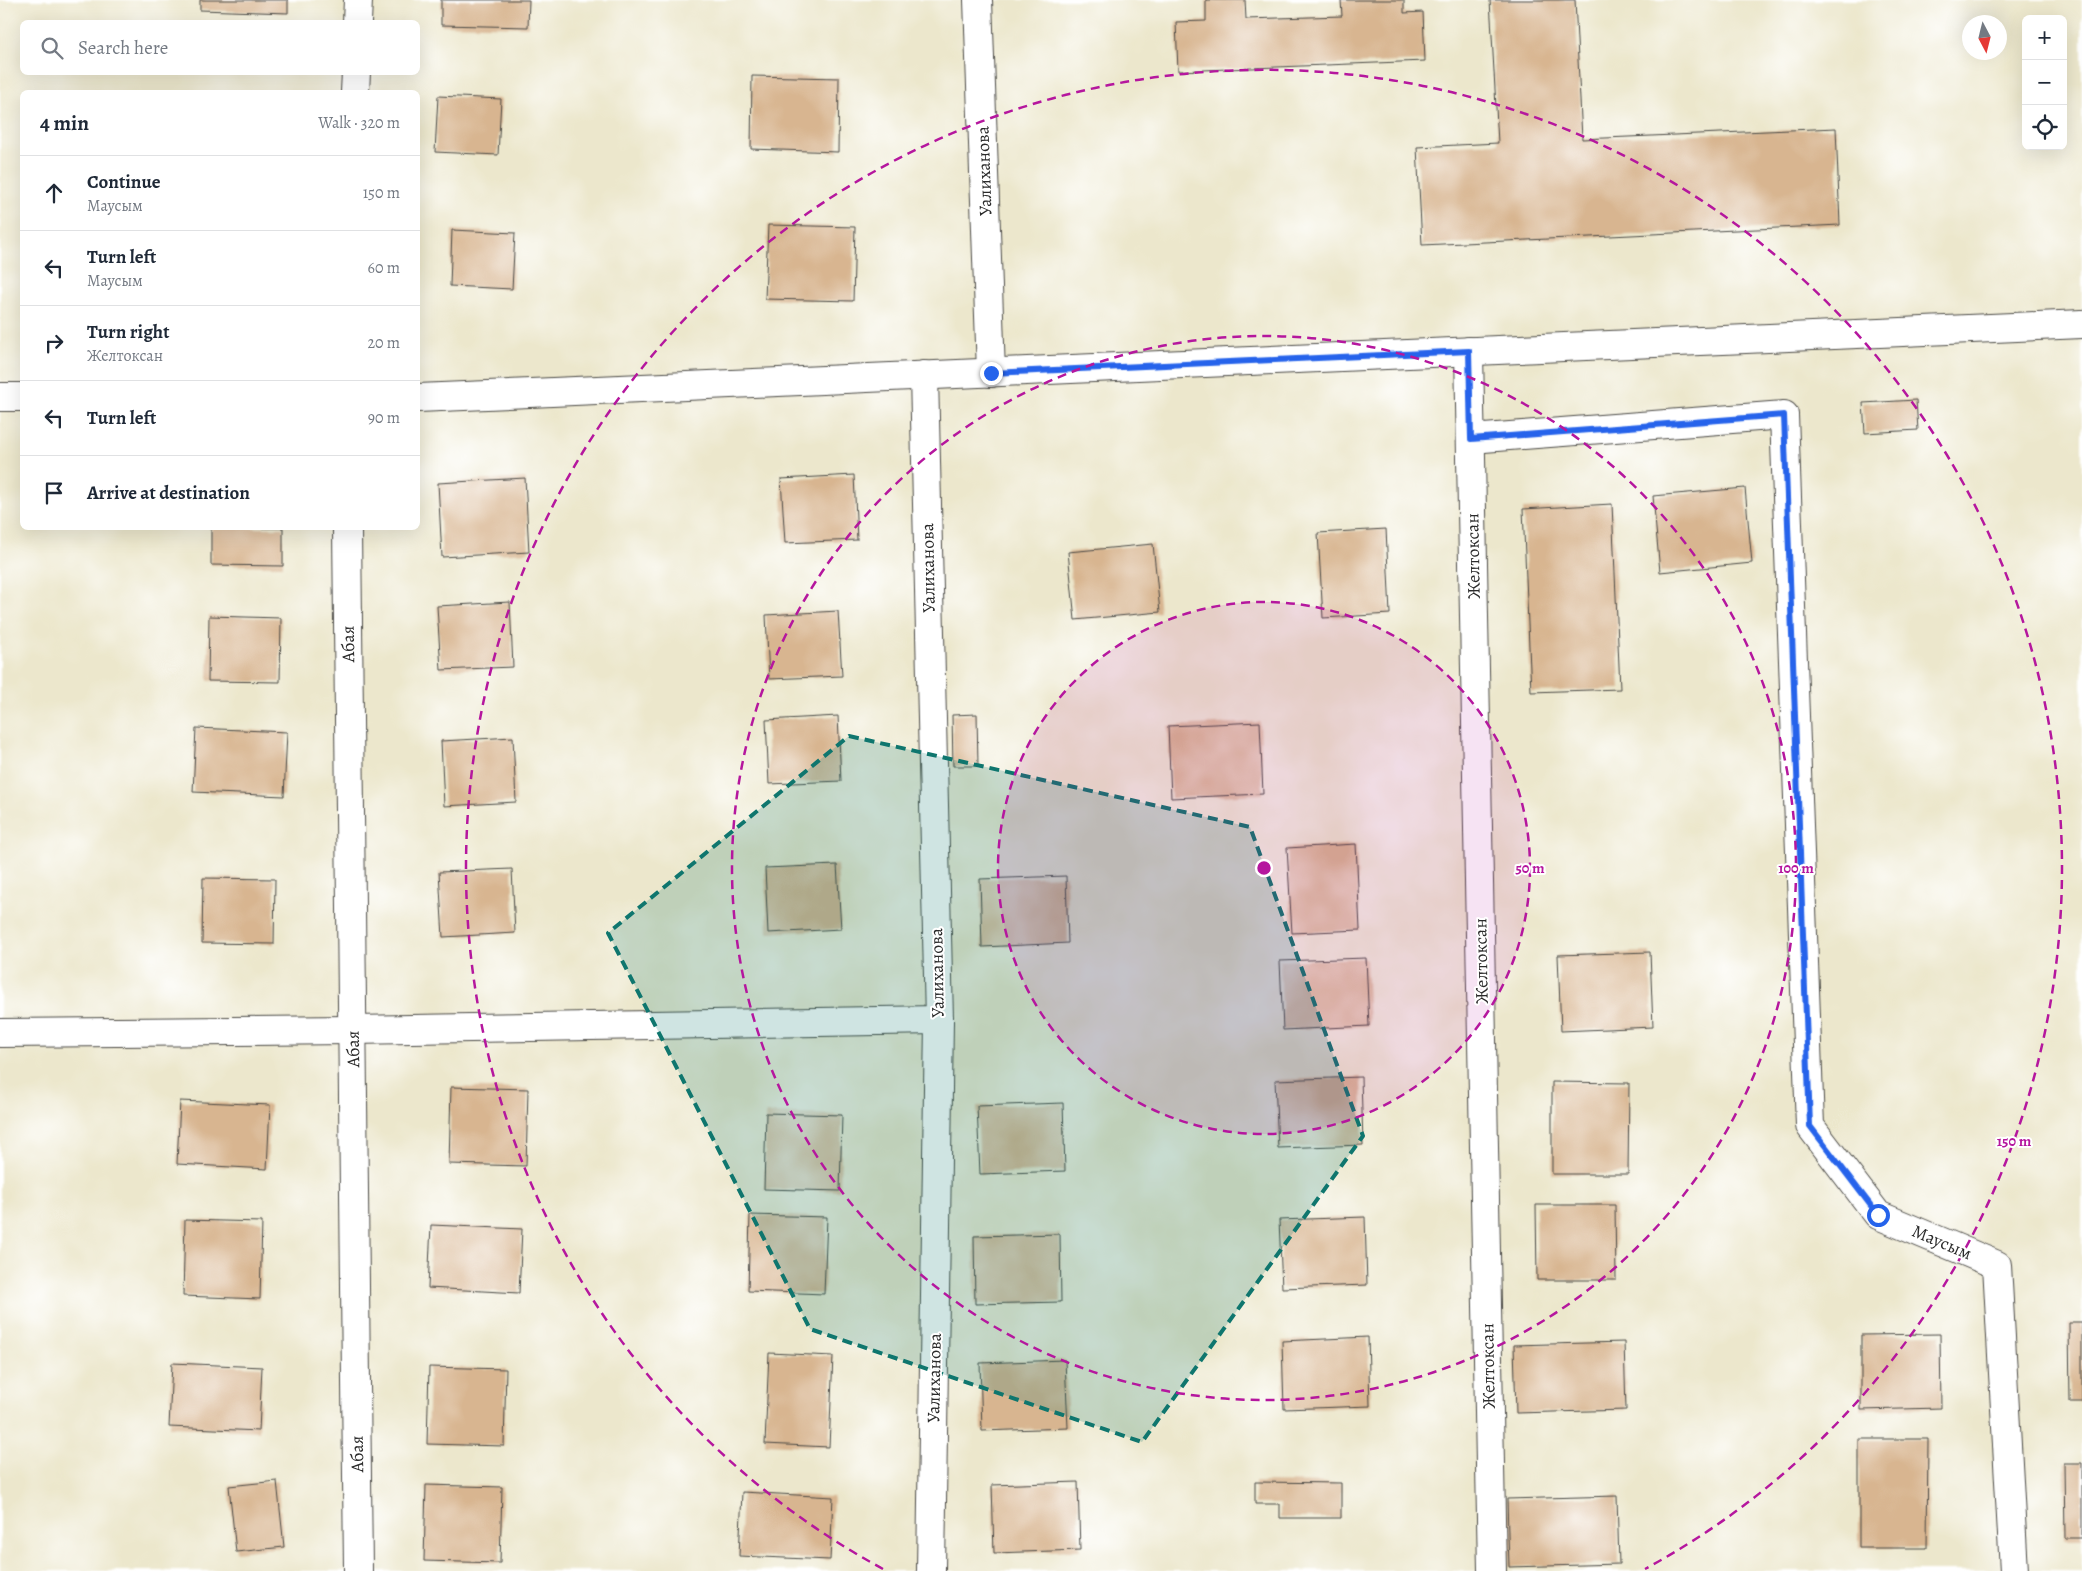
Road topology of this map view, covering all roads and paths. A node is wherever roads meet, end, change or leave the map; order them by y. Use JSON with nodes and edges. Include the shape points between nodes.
{"nodes":[{"id":1,"x":358,"y":0,"type":"edge"},
{"id":2,"x":978,"y":0,"type":"edge"},
{"id":3,"x":357,"y":20,"type":"edge"},
{"id":4,"x":356,"y":75,"type":"edge"},
{"id":5,"x":355,"y":90,"type":"edge"},
{"id":6,"x":2082,"y":324,"type":"edge"},
{"id":7,"x":1469,"y":351,"type":"junction"},
{"id":8,"x":991,"y":373,"type":"junction"},
{"id":9,"x":924,"y":376,"type":"junction"},
{"id":10,"x":0,"y":397,"type":"edge"},
{"id":11,"x":20,"y":397,"type":"edge"},
{"id":12,"x":420,"y":398,"type":"edge"},
{"id":13,"x":1471,"y":439,"type":"junction"},
{"id":14,"x":347,"y":530,"type":"edge"},
{"id":15,"x":939,"y":1020,"type":"junction"},
{"id":16,"x":352,"y":1030,"type":"junction"},
{"id":17,"x":0,"y":1033,"type":"edge"},
{"id":18,"x":358,"y":1571,"type":"edge"},
{"id":19,"x":931,"y":1571,"type":"edge"},
{"id":20,"x":1492,"y":1571,"type":"edge"},
{"id":21,"x":2014,"y":1571,"type":"edge"}],
"edges":[{"from":1,"to":3,"type":"street"},
{"from":2,"to":8,"type":"street","name":"Уалиханова"},
{"from":4,"to":5,"type":"street"},
{"from":6,"to":7,"type":"street"},
{"from":7,"to":8,"type":"street"},
{"from":7,"to":13,"type":"street","name":"Желтоксан"},
{"from":8,"to":9,"type":"street"},
{"from":9,"to":12,"type":"street"},
{"from":9,"to":15,"type":"street","name":"Уалиханова"},
{"from":10,"to":11,"type":"street"},
{"from":13,"to":20,"type":"street","name":"Желтоксан"},
{"from":13,"to":21,"type":"street","name":"Маусым","via":[[1784,415],[1810,1126],[1878,1215],[1997,1265]]},
{"from":14,"to":16,"type":"street","name":"Абая"},
{"from":15,"to":16,"type":"street"},
{"from":15,"to":19,"type":"street","name":"Уалиханова"},
{"from":16,"to":17,"type":"street"},
{"from":16,"to":18,"type":"street","name":"Абая"}]}
